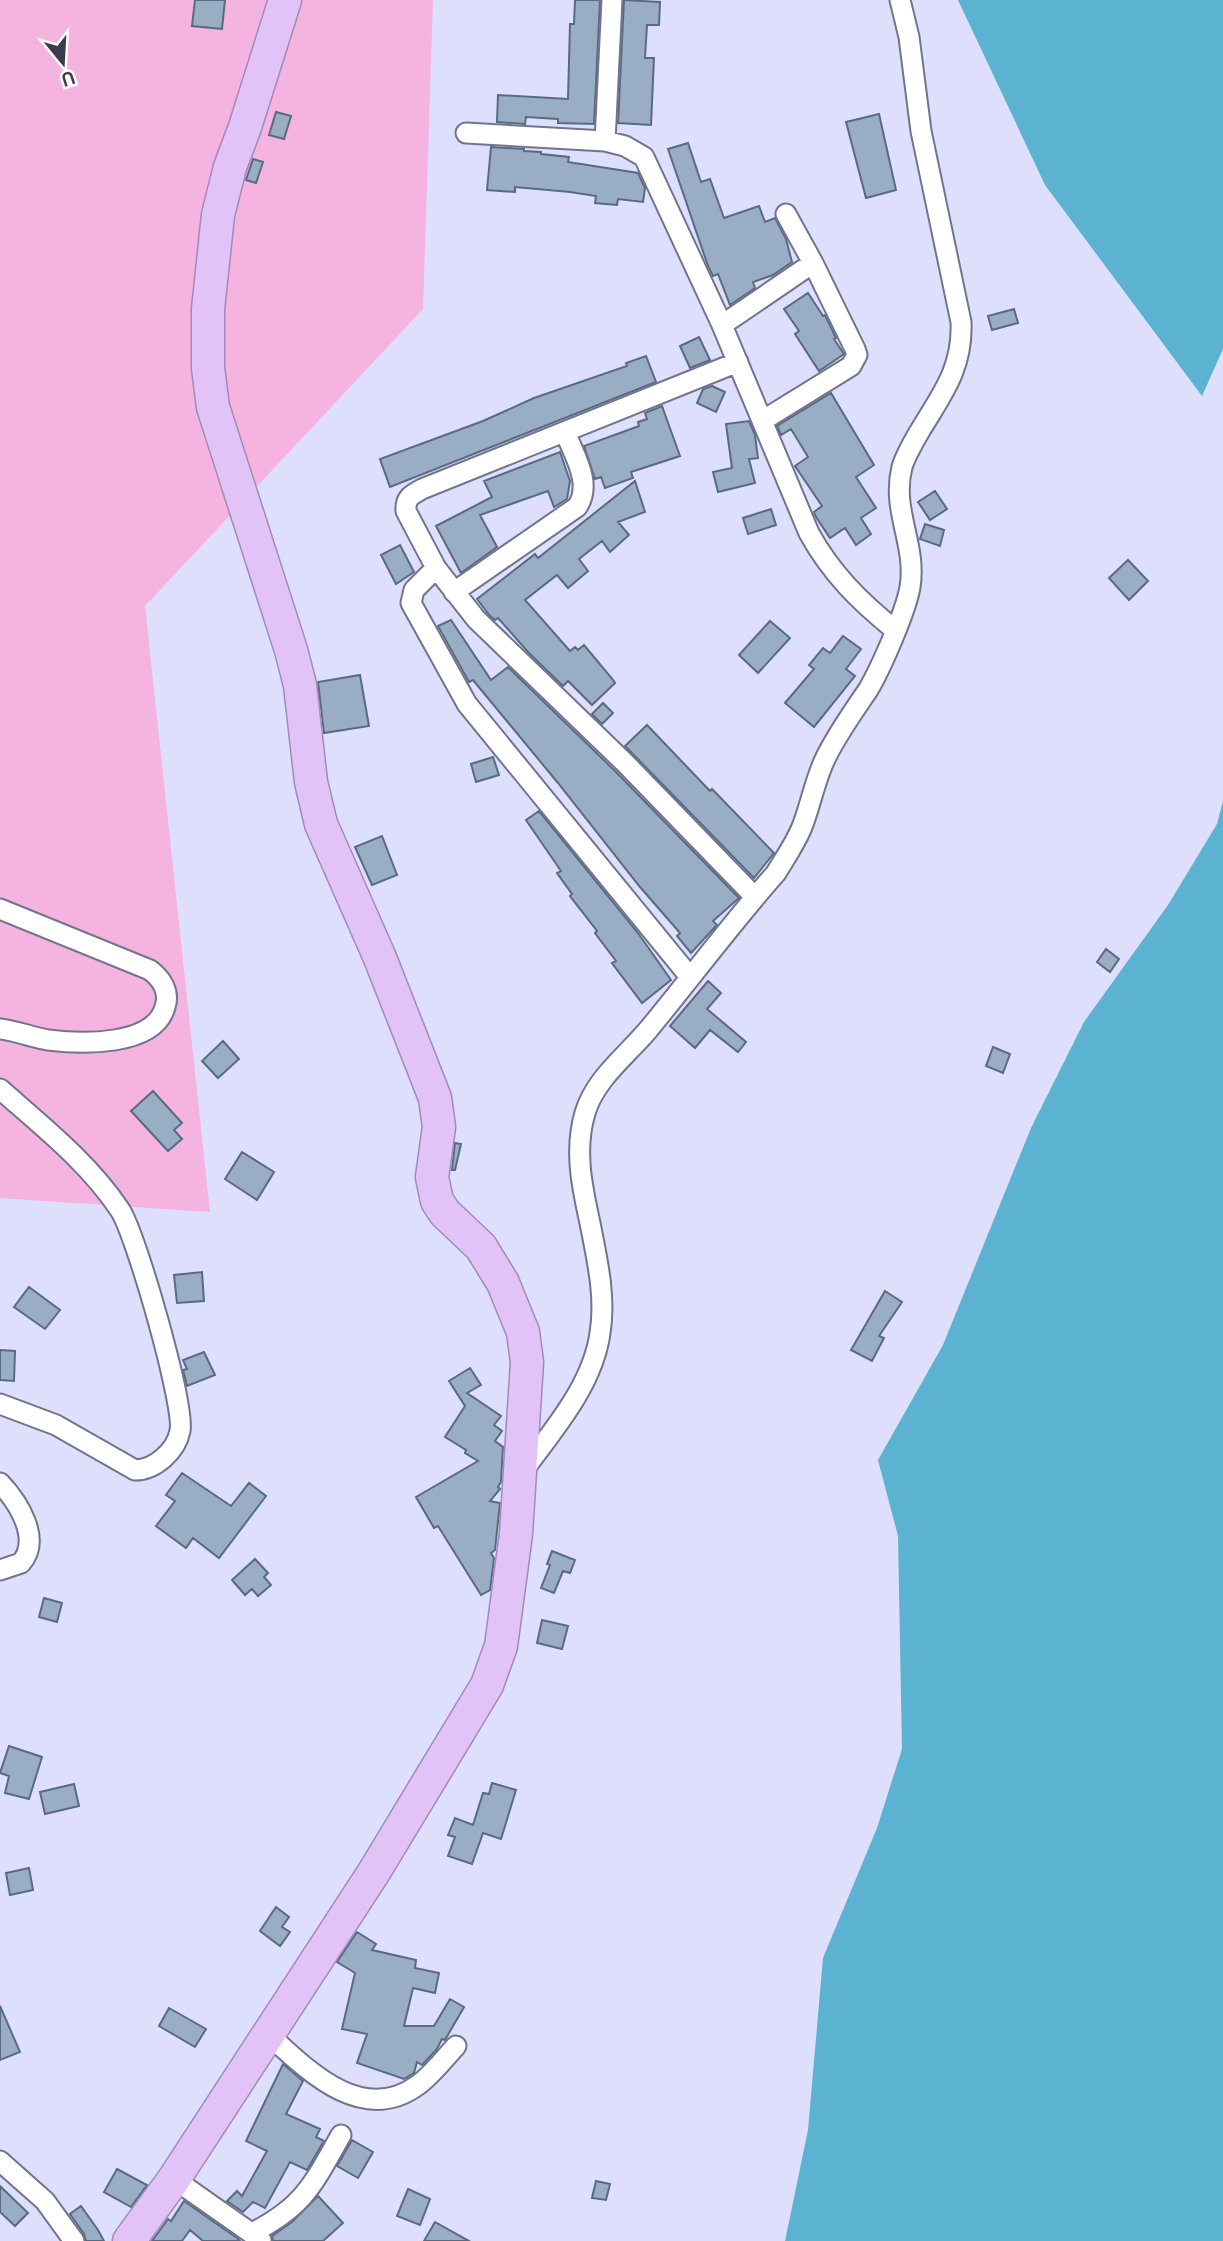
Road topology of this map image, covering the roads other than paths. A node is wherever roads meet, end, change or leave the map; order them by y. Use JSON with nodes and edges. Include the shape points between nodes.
{"nodes":[{"id":1,"x":285,"y":0,"type":"edge"},
{"id":2,"x":612,"y":0,"type":"edge"},
{"id":3,"x":900,"y":0,"type":"edge"},
{"id":4,"x":466,"y":133,"type":"dead end"},
{"id":5,"x":606,"y":141,"type":"junction"},
{"id":6,"x":786,"y":214,"type":"dead end"},
{"id":7,"x":813,"y":263,"type":"junction"},
{"id":8,"x":722,"y":325,"type":"junction"},
{"id":9,"x":738,"y":362,"type":"junction"},
{"id":10,"x":762,"y":421,"type":"junction"},
{"id":11,"x":565,"y":432,"type":"junction"},
{"id":12,"x":436,"y":568,"type":"junction"},
{"id":13,"x":454,"y":592,"type":"junction"},
{"id":14,"x":895,"y":630,"type":"junction"},
{"id":15,"x":755,"y":897,"type":"junction"},
{"id":16,"x":0,"y":909,"type":"edge"},
{"id":17,"x":690,"y":977,"type":"junction"},
{"id":18,"x":0,"y":1029,"type":"edge"},
{"id":19,"x":0,"y":1089,"type":"edge"},
{"id":20,"x":0,"y":1404,"type":"edge"},
{"id":21,"x":520,"y":1474,"type":"junction"},
{"id":22,"x":0,"y":1483,"type":"edge"},
{"id":23,"x":0,"y":1570,"type":"edge"},
{"id":24,"x":268,"y":2034,"type":"junction"},
{"id":25,"x":456,"y":2046,"type":"dead end"},
{"id":26,"x":341,"y":2135,"type":"dead end"},
{"id":27,"x":0,"y":2161,"type":"edge"},
{"id":28,"x":174,"y":2179,"type":"junction"},
{"id":29,"x":257,"y":2237,"type":"edge"},
{"id":30,"x":74,"y":2241,"type":"edge"},
{"id":31,"x":129,"y":2241,"type":"edge"}],
"edges":[{"from":1,"to":21,"type":"highway","via":[[218,215],[208,309],[209,386],[300,685],[311,782],[321,824],[435,1098],[439,1127],[433,1190],[445,1213],[493,1264],[523,1332],[527,1362]]},
{"from":2,"to":5,"type":"street"},
{"from":3,"to":14,"type":"street","via":[[962,341],[952,377],[903,464],[899,508],[912,571]]},
{"from":4,"to":5,"type":"street"},
{"from":5,"to":8,"type":"street","via":[[637,152],[649,166]]},
{"from":6,"to":7,"type":"street"},
{"from":7,"to":8,"type":"street"},
{"from":7,"to":10,"type":"street","via":[[855,349],[855,362]]},
{"from":8,"to":9,"type":"street"},
{"from":9,"to":10,"type":"street"},
{"from":9,"to":11,"type":"street"},
{"from":10,"to":14,"type":"street","via":[[822,558],[861,603]]},
{"from":11,"to":12,"type":"street","via":[[411,495],[406,511]]},
{"from":11,"to":13,"type":"street","via":[[581,474],[583,499]]},
{"from":12,"to":13,"type":"street"},
{"from":12,"to":17,"type":"street","via":[[414,590],[411,603],[456,688]]},
{"from":13,"to":15,"type":"street"},
{"from":14,"to":15,"type":"street","via":[[869,688],[824,760],[791,849]]},
{"from":15,"to":17,"type":"street"},
{"from":16,"to":18,"type":"street","via":[[150,970],[159,976],[166,1004],[155,1025],[127,1038],[49,1040]]},
{"from":17,"to":21,"type":"street","via":[[593,1093],[585,1112],[579,1155],[598,1266],[600,1334],[585,1379]]},
{"from":19,"to":20,"type":"street","via":[[62,1144],[123,1215],[177,1397],[180,1429],[160,1460],[135,1470],[56,1425]]},
{"from":21,"to":24,"type":"highway","via":[[506,1618],[487,1685],[381,1861]]},
{"from":22,"to":23,"type":"street","via":[[18,1503],[29,1548],[21,1563]]},
{"from":24,"to":25,"type":"street","via":[[332,2087],[374,2099],[395,2097],[418,2085]]},
{"from":24,"to":28,"type":"highway"},
{"from":26,"to":29,"type":"street","via":[[302,2199]]},
{"from":27,"to":30,"type":"street","via":[[39,2195]]},
{"from":28,"to":29,"type":"street"},
{"from":28,"to":31,"type":"highway"}]}
